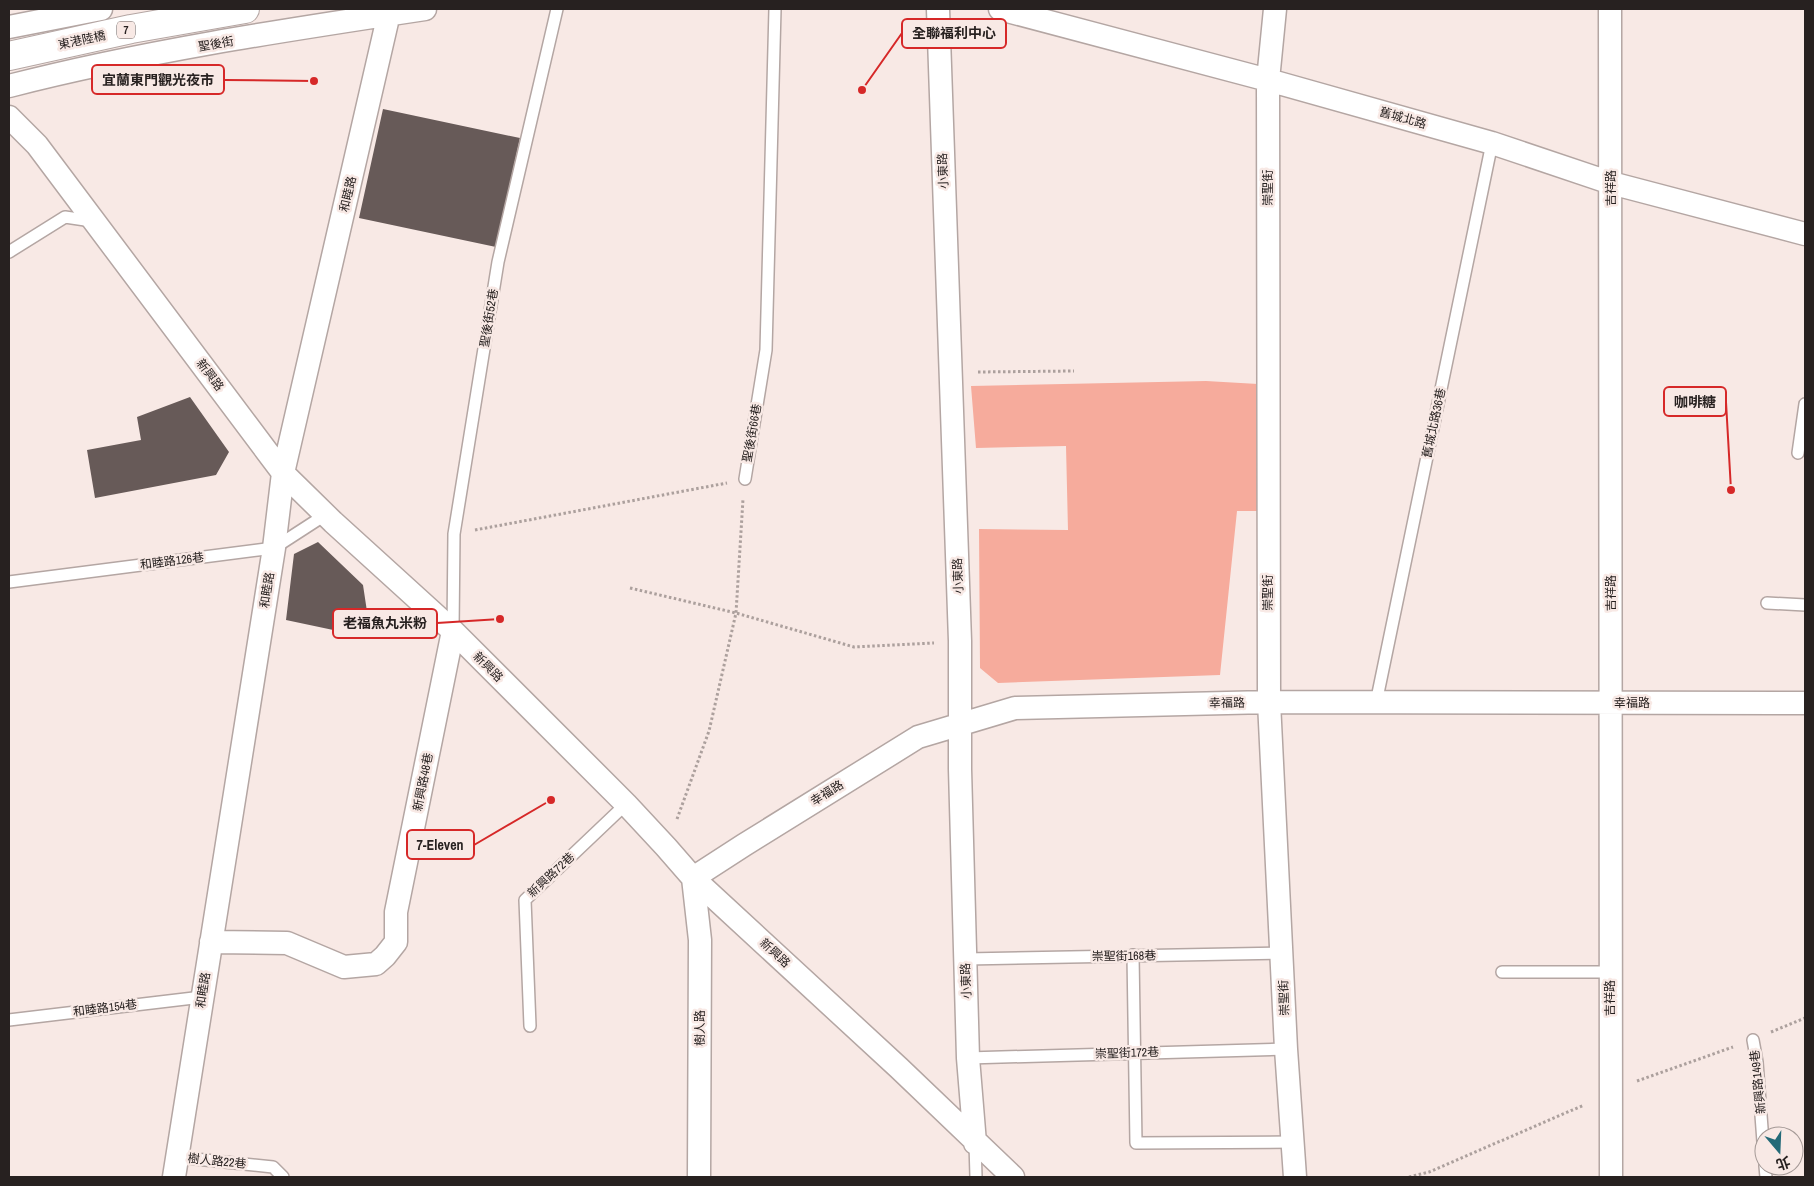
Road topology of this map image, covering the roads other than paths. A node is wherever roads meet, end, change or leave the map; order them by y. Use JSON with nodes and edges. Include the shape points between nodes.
{"nodes":[{"id":1,"x":101,"y":9,"type":"edge"},
{"id":2,"x":245,"y":9,"type":"edge"},
{"id":3,"x":425,"y":9,"type":"edge"},
{"id":4,"x":557,"y":9,"type":"edge"},
{"id":5,"x":775,"y":9,"type":"edge"},
{"id":6,"x":938,"y":9,"type":"edge"},
{"id":7,"x":1000,"y":9,"type":"edge"},
{"id":8,"x":1275,"y":9,"type":"edge"},
{"id":9,"x":1610,"y":9,"type":"edge"},
{"id":10,"x":390,"y":11,"type":"edge"},
{"id":11,"x":9,"y":27,"type":"edge"},
{"id":12,"x":9,"y":56,"type":"edge"},
{"id":13,"x":1268,"y":80,"type":"junction"},
{"id":14,"x":9,"y":86,"type":"edge"},
{"id":15,"x":9,"y":117,"type":"edge"},
{"id":16,"x":1492,"y":144,"type":"junction"},
{"id":17,"x":1611,"y":183,"type":"junction"},
{"id":18,"x":96,"y":222,"type":"junction"},
{"id":19,"x":1805,"y":234,"type":"edge"},
{"id":20,"x":9,"y":252,"type":"edge"},
{"id":21,"x":1805,"y":404,"type":"edge"},
{"id":22,"x":1798,"y":453,"type":"dead end"},
{"id":23,"x":283,"y":473,"type":"junction"},
{"id":24,"x":744,"y":479,"type":"road end"},
{"id":25,"x":325,"y":515,"type":"junction"},
{"id":26,"x":274,"y":548,"type":"junction"},
{"id":27,"x":9,"y":582,"type":"edge"},
{"id":28,"x":1767,"y":603,"type":"dead end"},
{"id":29,"x":1805,"y":605,"type":"edge"},
{"id":30,"x":452,"y":632,"type":"junction"},
{"id":31,"x":1268,"y":702,"type":"junction"},
{"id":32,"x":1376,"y":703,"type":"junction"},
{"id":33,"x":1611,"y":703,"type":"junction"},
{"id":34,"x":1805,"y":703,"type":"edge"},
{"id":35,"x":960,"y":723,"type":"junction"},
{"id":36,"x":626,"y":804,"type":"junction"},
{"id":37,"x":693,"y":878,"type":"junction"},
{"id":38,"x":211,"y":942,"type":"junction"},
{"id":39,"x":1282,"y":952,"type":"junction"},
{"id":40,"x":1133,"y":955,"type":"junction"},
{"id":41,"x":966,"y":959,"type":"junction"},
{"id":42,"x":1502,"y":972,"type":"dead end"},
{"id":43,"x":1610,"y":972,"type":"junction"},
{"id":44,"x":202,"y":997,"type":"junction"},
{"id":45,"x":9,"y":1020,"type":"edge"},
{"id":46,"x":530,"y":1026,"type":"dead end"},
{"id":47,"x":1753,"y":1040,"type":"road end"},
{"id":48,"x":1286,"y":1049,"type":"junction"},
{"id":49,"x":1134,"y":1053,"type":"junction"},
{"id":50,"x":968,"y":1058,"type":"junction"},
{"id":51,"x":1762,"y":1126,"type":"edge"},
{"id":52,"x":1293,"y":1142,"type":"junction"},
{"id":53,"x":975,"y":1143,"type":"junction"},
{"id":54,"x":175,"y":1167,"type":"edge"},
{"id":55,"x":284,"y":1177,"type":"edge"},
{"id":56,"x":699,"y":1177,"type":"edge"},
{"id":57,"x":976,"y":1177,"type":"edge"},
{"id":58,"x":1013,"y":1177,"type":"edge"},
{"id":59,"x":1295,"y":1177,"type":"edge"},
{"id":60,"x":1611,"y":1177,"type":"edge"}],
"edges":[{"from":1,"to":11,"type":"street"},
{"from":2,"to":12,"type":"main road","name":"東港陸橋","number":"7","via":[[130,29]]},
{"from":3,"to":10,"type":"street","name":"聖後街"},
{"from":4,"to":30,"type":"lane","name":"聖後街52巷","via":[[498,262],[454,534]]},
{"from":5,"to":24,"type":"lane","name":"聖後街66巷","via":[[766,350]]},
{"from":6,"to":35,"type":"street","name":"小東路","via":[[960,641]]},
{"from":7,"to":13,"type":"street","name":"舊城北路"},
{"from":8,"to":13,"type":"street","name":"崇聖街"},
{"from":9,"to":17,"type":"street","name":"吉祥路"},
{"from":10,"to":14,"type":"street","name":"聖後街","via":[[70,70]]},
{"from":10,"to":23,"type":"street","name":"和睦路"},
{"from":13,"to":16,"type":"street","name":"舊城北路"},
{"from":13,"to":31,"type":"street","name":"崇聖街"},
{"from":15,"to":18,"type":"street","name":"新興路","via":[[37,145]]},
{"from":16,"to":17,"type":"street","name":"舊城北路"},
{"from":16,"to":32,"type":"lane","name":"舊城北路36巷"},
{"from":17,"to":19,"type":"street","name":"舊城北路"},
{"from":17,"to":33,"type":"street","name":"吉祥路"},
{"from":18,"to":20,"type":"lane","via":[[65,217]]},
{"from":18,"to":23,"type":"street","name":"新興路"},
{"from":21,"to":22,"type":"lane"},
{"from":23,"to":25,"type":"street","name":"新興路"},
{"from":23,"to":26,"type":"street","name":"和睦路"},
{"from":25,"to":26,"type":"lane","name":"和睦路126巷"},
{"from":25,"to":30,"type":"street","name":"新興路"},
{"from":26,"to":27,"type":"lane","name":"和睦路126巷"},
{"from":26,"to":38,"type":"street","name":"和睦路"},
{"from":28,"to":29,"type":"lane"},
{"from":30,"to":36,"type":"street","name":"新興路"},
{"from":30,"to":38,"type":"street","name":"新興路48巷","via":[[396,912],[396,942],[376,964],[344,967],[287,943]]},
{"from":31,"to":32,"type":"street","name":"幸福路"},
{"from":31,"to":35,"type":"street","name":"幸福路","via":[[1015,708]]},
{"from":31,"to":39,"type":"street","name":"崇聖街"},
{"from":32,"to":33,"type":"street","name":"幸福路"},
{"from":33,"to":34,"type":"street","name":"幸福路"},
{"from":33,"to":43,"type":"street","name":"吉祥路"},
{"from":35,"to":37,"type":"street","name":"幸福路","via":[[918,737]]},
{"from":35,"to":41,"type":"street","name":"小東路"},
{"from":36,"to":37,"type":"street","name":"新興路"},
{"from":36,"to":46,"type":"lane","name":"新興路72巷","via":[[525,900]]},
{"from":37,"to":53,"type":"street","name":"新興路","via":[[899,1068]]},
{"from":37,"to":56,"type":"street","name":"樹人路","via":[[700,940]]},
{"from":38,"to":44,"type":"street","name":"和睦路"},
{"from":39,"to":40,"type":"lane","name":"崇聖街168巷"},
{"from":39,"to":48,"type":"street","name":"崇聖街"},
{"from":40,"to":41,"type":"lane","name":"崇聖街168巷"},
{"from":40,"to":49,"type":"lane"},
{"from":41,"to":50,"type":"street","name":"小東路"},
{"from":42,"to":43,"type":"lane"},
{"from":43,"to":60,"type":"street","name":"吉祥路"},
{"from":44,"to":45,"type":"lane","name":"和睦路154巷"},
{"from":44,"to":54,"type":"street","name":"和睦路"},
{"from":47,"to":51,"type":"lane","name":"新興路149巷"},
{"from":48,"to":49,"type":"lane","name":"崇聖街172巷"},
{"from":48,"to":52,"type":"street","name":"崇聖街"},
{"from":49,"to":50,"type":"lane","name":"崇聖街172巷"},
{"from":49,"to":52,"type":"lane","via":[[1136,1144]]},
{"from":50,"to":53,"type":"street","name":"小東路"},
{"from":52,"to":59,"type":"street","name":"崇聖街"},
{"from":53,"to":57,"type":"lane"},
{"from":53,"to":58,"type":"street","name":"新興路"},
{"from":54,"to":55,"type":"lane","name":"樹人路22巷","via":[[273,1167]]}]}
